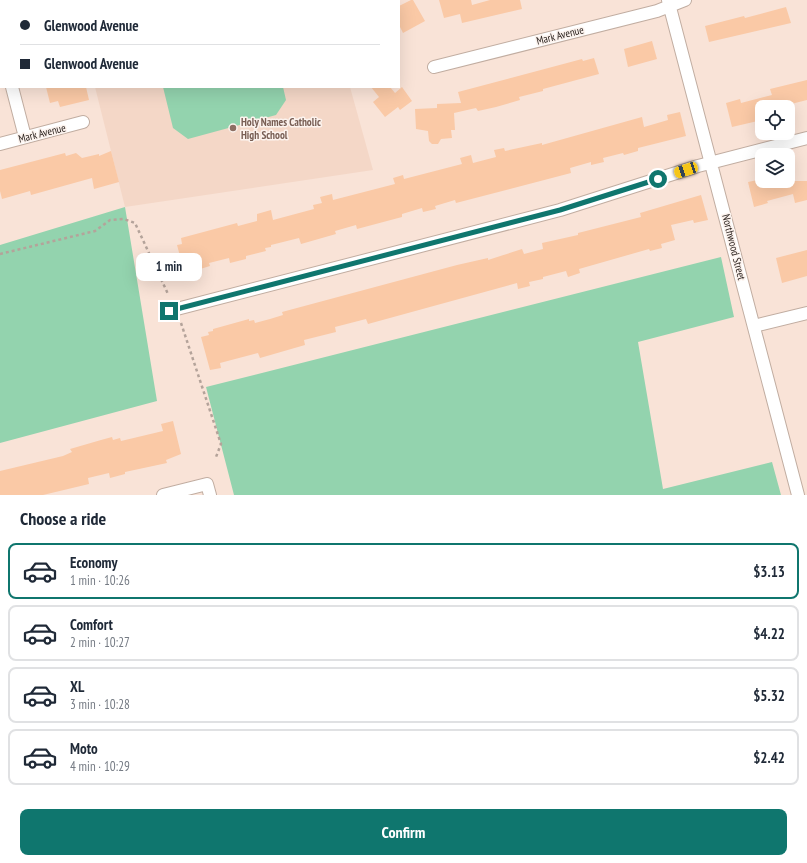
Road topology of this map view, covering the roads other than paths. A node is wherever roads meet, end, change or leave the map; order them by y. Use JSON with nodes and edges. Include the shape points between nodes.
{"nodes":[{"id":1,"x":685,"y":0,"type":"edge"},
{"id":2,"x":669,"y":3,"type":"edge"},
{"id":3,"x":434,"y":67,"type":"dead end"},
{"id":4,"x":12,"y":88,"type":"edge"},
{"id":5,"x":83,"y":122,"type":"dead end"},
{"id":6,"x":25,"y":138,"type":"junction"},
{"id":7,"x":807,"y":138,"type":"edge"},
{"id":8,"x":0,"y":144,"type":"edge"},
{"id":9,"x":712,"y":162,"type":"junction"},
{"id":10,"x":169,"y":311,"type":"dead end"},
{"id":11,"x":807,"y":313,"type":"edge"},
{"id":12,"x":754,"y":326,"type":"junction"},
{"id":13,"x":208,"y":489,"type":"edge"},
{"id":14,"x":800,"y":492,"type":"edge"},
{"id":15,"x":162,"y":495,"type":"edge"}],
"edges":[{"from":1,"to":2,"type":"street","name":"Mark Avenue"},
{"from":2,"to":3,"type":"street","name":"Mark Avenue","via":[[657,12]]},
{"from":2,"to":9,"type":"street","name":"Northwood Street"},
{"from":4,"to":6,"type":"street"},
{"from":5,"to":6,"type":"street","name":"Mark Avenue"},
{"from":6,"to":8,"type":"street","name":"Mark Avenue"},
{"from":7,"to":9,"type":"street"},
{"from":9,"to":10,"type":"street","via":[[560,210]]},
{"from":9,"to":12,"type":"street","name":"Northwood Street"},
{"from":11,"to":12,"type":"street"},
{"from":12,"to":14,"type":"street","name":"Northwood Street"},
{"from":13,"to":15,"type":"street"}]}
